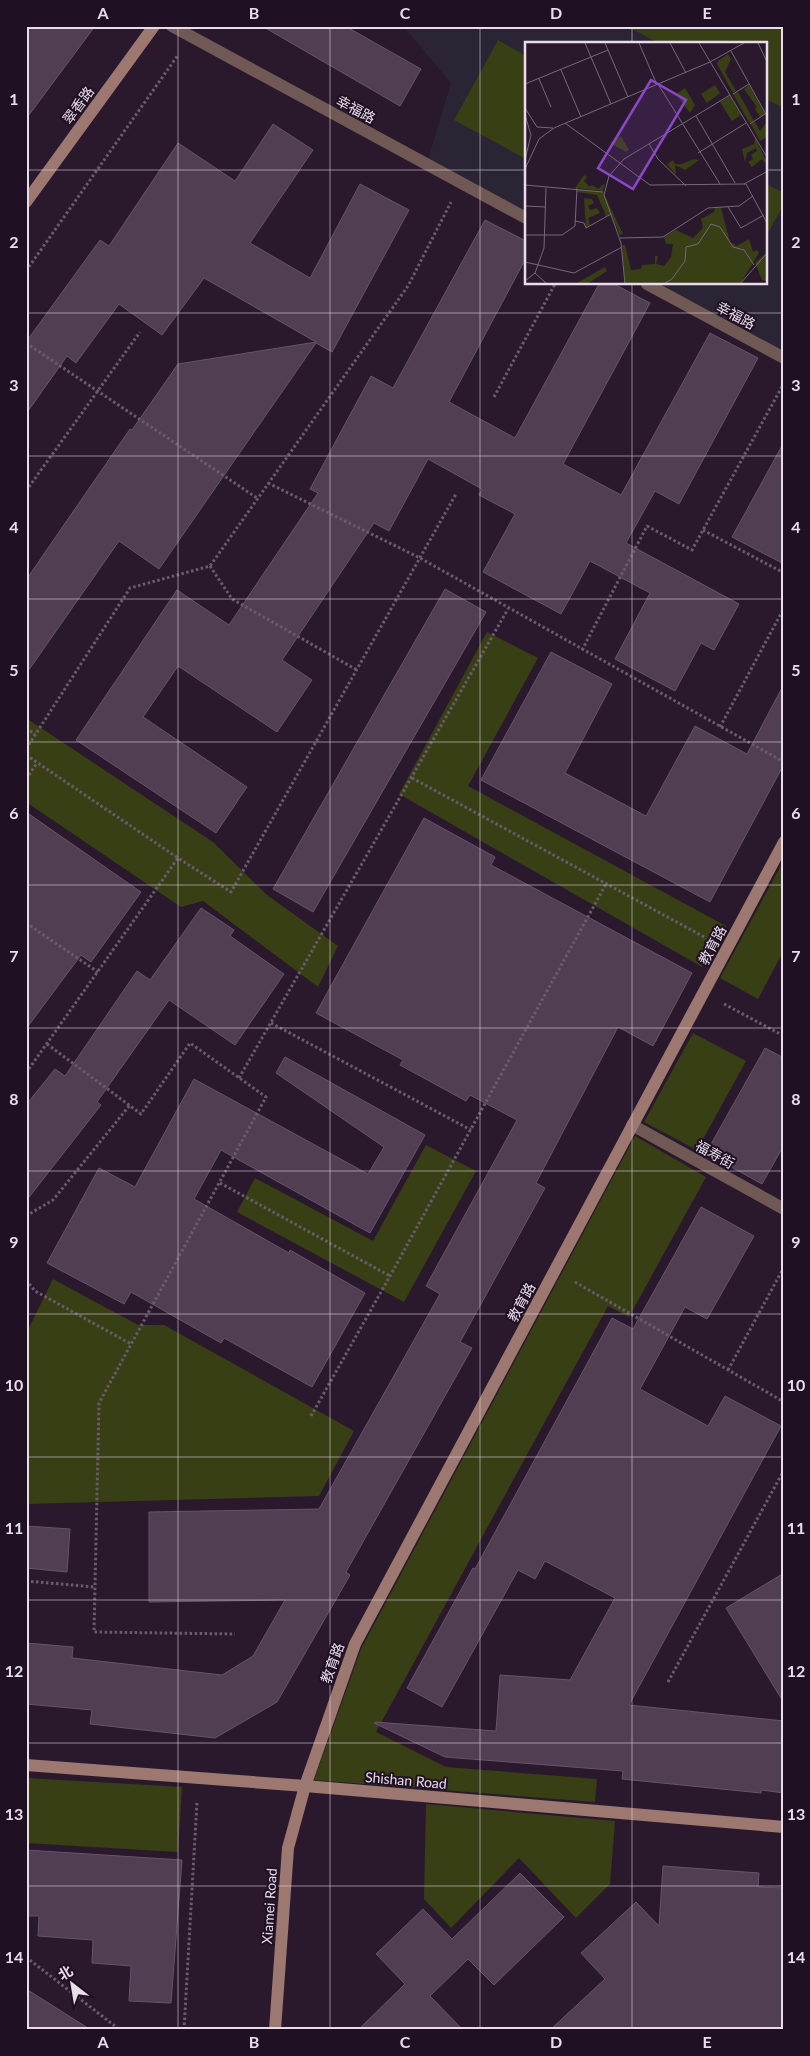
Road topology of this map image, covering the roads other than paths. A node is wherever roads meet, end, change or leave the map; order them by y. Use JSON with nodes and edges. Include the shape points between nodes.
{"nodes":[{"id":1,"x":172,"y":26,"type":"edge"},
{"id":2,"x":152,"y":27,"type":"edge"},
{"id":3,"x":26,"y":202,"type":"edge"},
{"id":4,"x":525,"y":217,"type":"edge"},
{"id":5,"x":649,"y":285,"type":"edge"},
{"id":6,"x":784,"y":358,"type":"edge"},
{"id":7,"x":784,"y":842,"type":"edge"},
{"id":8,"x":632,"y":1125,"type":"junction"},
{"id":9,"x":784,"y":1209,"type":"edge"},
{"id":10,"x":26,"y":1765,"type":"edge"},
{"id":11,"x":305,"y":1786,"type":"junction"},
{"id":12,"x":784,"y":1828,"type":"edge"},
{"id":13,"x":276,"y":2030,"type":"edge"}],
"edges":[{"from":1,"to":4,"type":"street","name":"幸福路"},
{"from":2,"to":3,"type":"street","name":"翠香路"},
{"from":5,"to":6,"type":"street","name":"幸福路"},
{"from":7,"to":8,"type":"street","name":"教育路"},
{"from":8,"to":9,"type":"street","name":"福寿街"},
{"from":8,"to":11,"type":"street","name":"教育路","via":[[355,1644]]},
{"from":10,"to":11,"type":"street","name":"Shishan Road"},
{"from":11,"to":12,"type":"street","name":"Shishan Road"},
{"from":11,"to":13,"type":"street","name":"Xiamei Road","via":[[288,1848]]}]}
